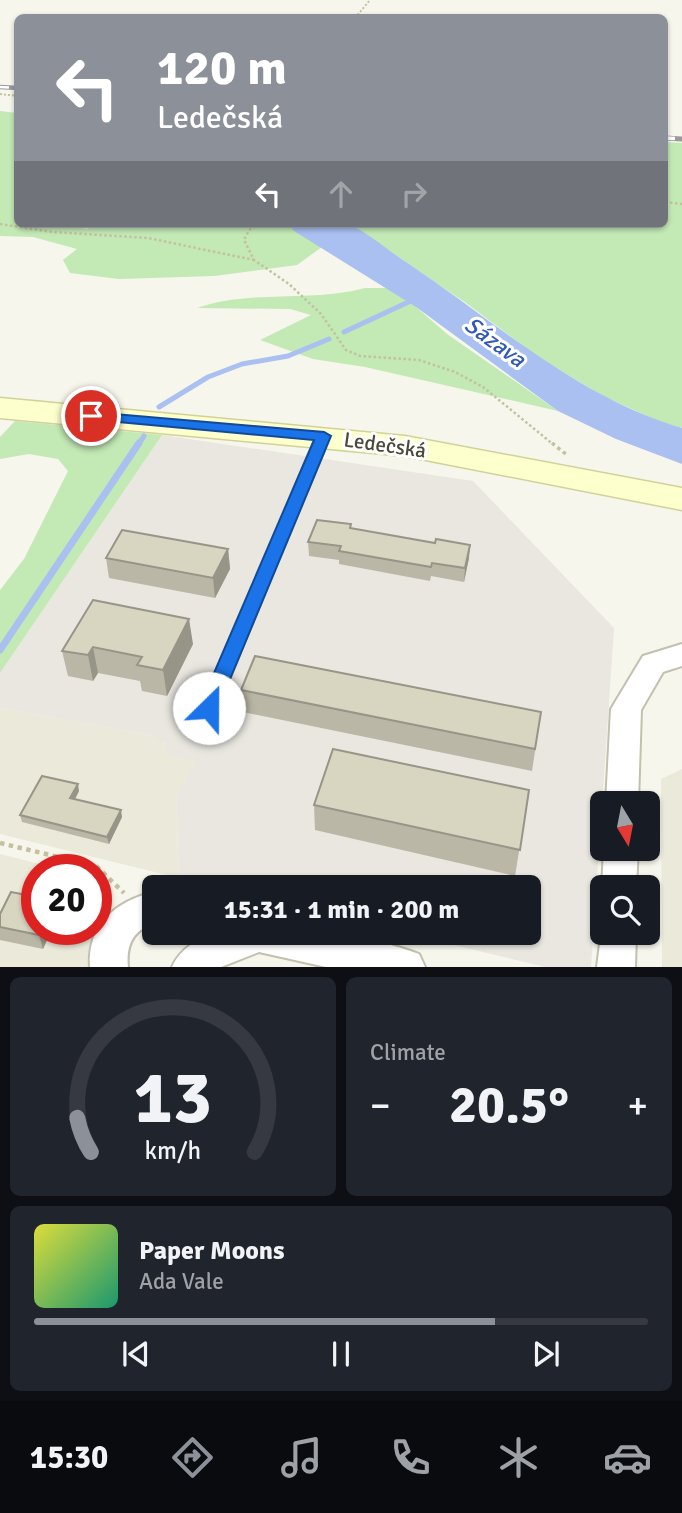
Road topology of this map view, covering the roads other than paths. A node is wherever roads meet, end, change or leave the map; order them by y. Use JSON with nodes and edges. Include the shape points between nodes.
{"nodes":[{"id":1,"x":0,"y":408,"type":"edge"},
{"id":2,"x":324,"y":436,"type":"junction"},
{"id":3,"x":682,"y":499,"type":"edge"},
{"id":4,"x":682,"y":655,"type":"edge"},
{"id":5,"x":199,"y":731,"type":"dead end"},
{"id":6,"x":623,"y":791,"type":"edge"},
{"id":7,"x":142,"y":911,"type":"edge"},
{"id":8,"x":228,"y":945,"type":"edge"},
{"id":9,"x":305,"y":945,"type":"edge"},
{"id":10,"x":617,"y":945,"type":"edge"},
{"id":11,"x":109,"y":967,"type":"edge"},
{"id":12,"x":191,"y":967,"type":"edge"},
{"id":13,"x":406,"y":967,"type":"edge"},
{"id":14,"x":616,"y":967,"type":"edge"}],
"edges":[{"from":1,"to":2,"type":"main road","name":"Ledečská"},
{"from":2,"to":3,"type":"main road","name":"Ledečská","via":[[405,446]]},
{"from":2,"to":5,"type":"lane"},
{"from":4,"to":6,"type":"street","via":[[653,664],[626,709]]},
{"from":7,"to":11,"type":"street","via":[[117,928],[107,956]]},
{"from":8,"to":12,"type":"street"},
{"from":9,"to":13,"type":"street"},
{"from":10,"to":14,"type":"street"}]}
